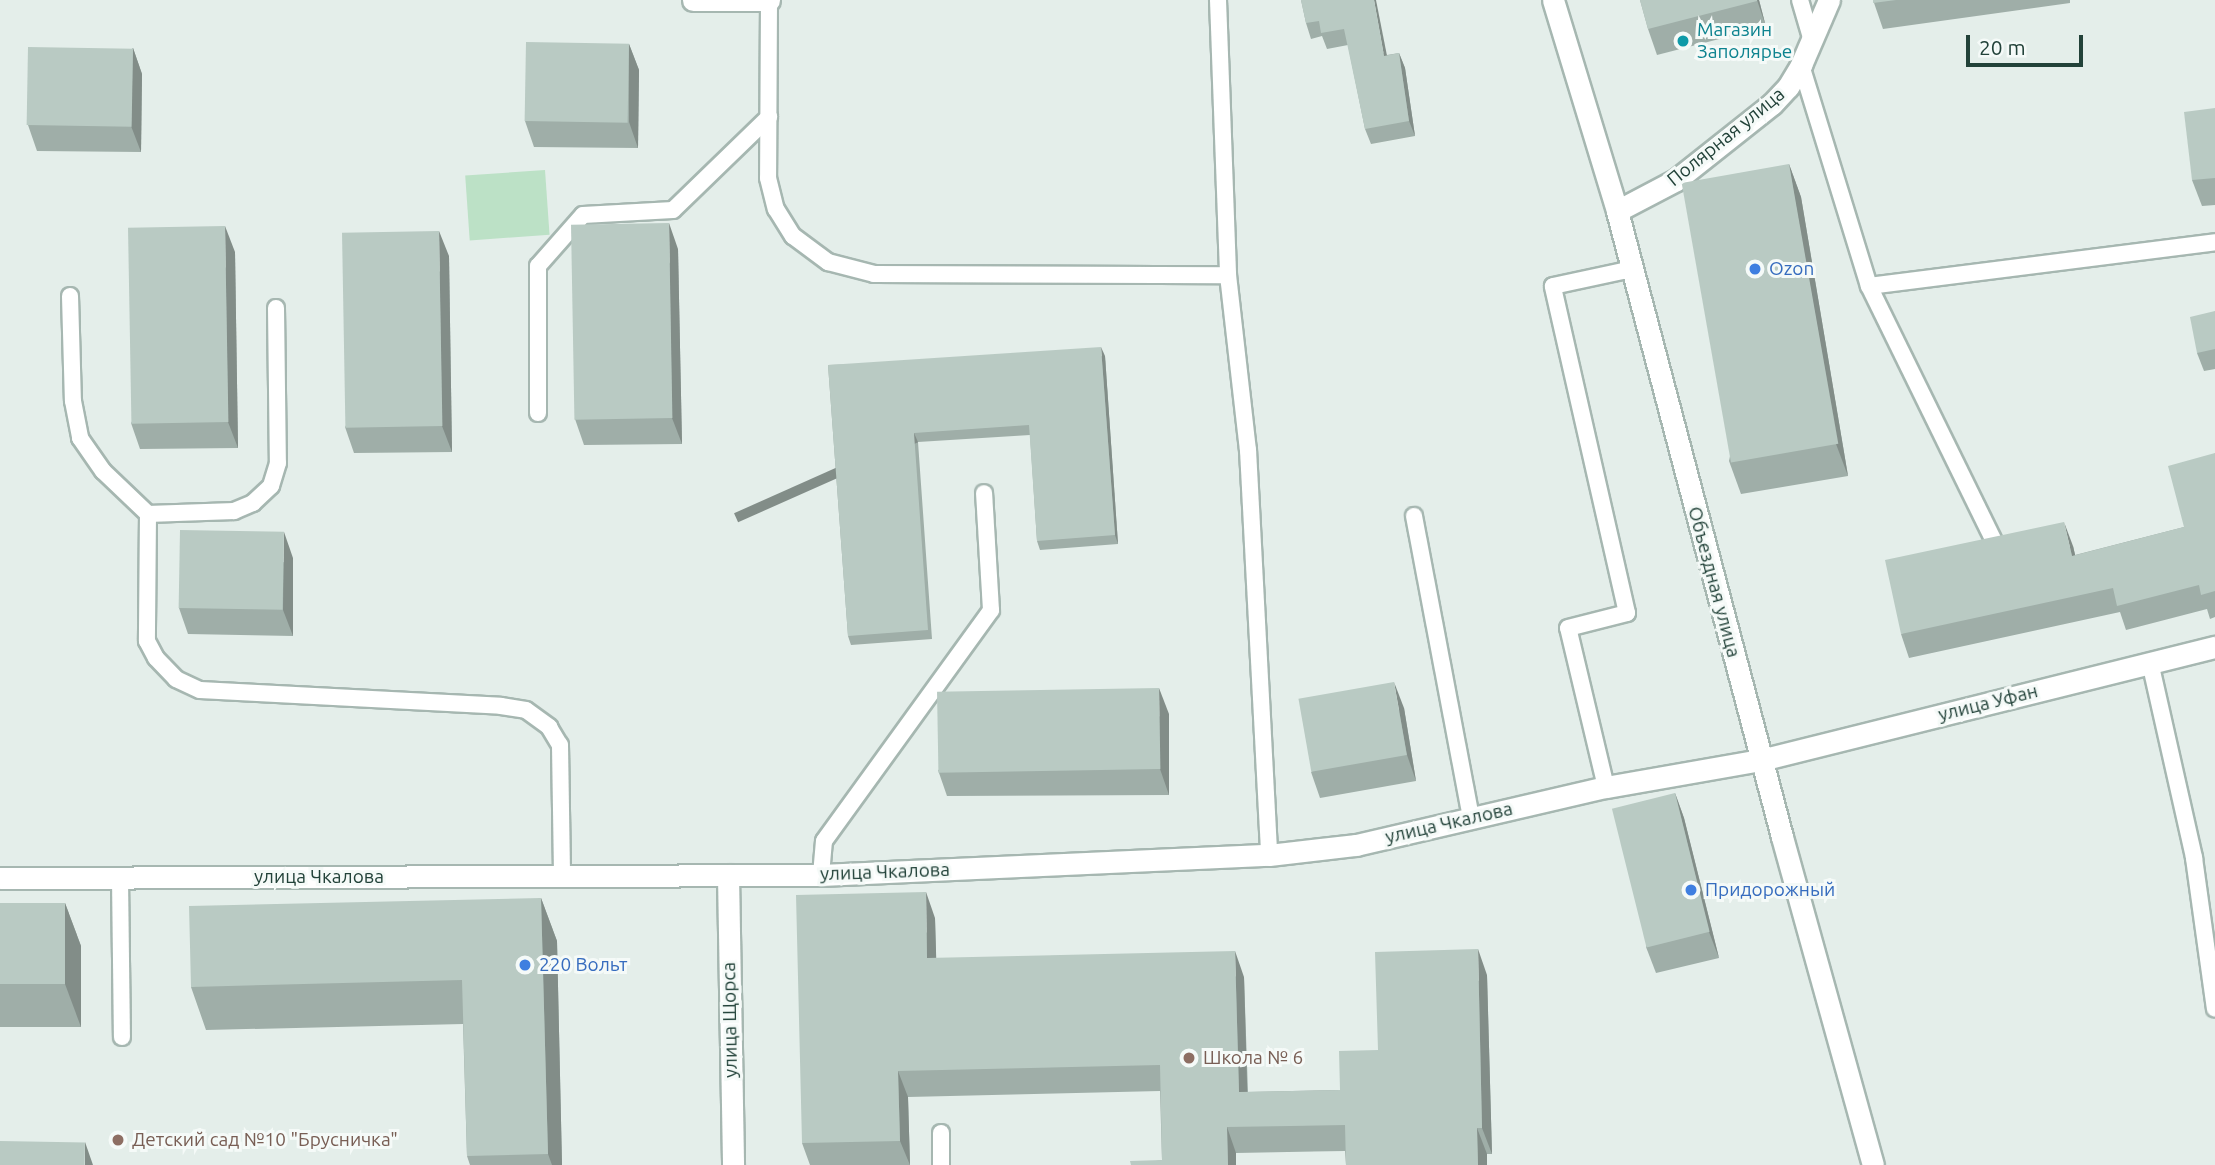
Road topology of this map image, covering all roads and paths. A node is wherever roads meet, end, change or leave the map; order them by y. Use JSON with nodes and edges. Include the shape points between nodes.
{"nodes":[{"id":1,"x":693,"y":0,"type":"edge"},
{"id":2,"x":769,"y":0,"type":"edge"},
{"id":3,"x":1218,"y":0,"type":"edge"},
{"id":4,"x":1553,"y":0,"type":"edge"},
{"id":5,"x":1800,"y":0,"type":"edge"},
{"id":6,"x":1829,"y":0,"type":"edge"},
{"id":7,"x":1812,"y":41,"type":"junction"},
{"id":8,"x":1801,"y":65,"type":"junction"},
{"id":9,"x":769,"y":117,"type":"junction"},
{"id":10,"x":1617,"y":211,"type":"junction"},
{"id":11,"x":2215,"y":242,"type":"edge"},
{"id":12,"x":1632,"y":269,"type":"junction"},
{"id":13,"x":1227,"y":275,"type":"junction"},
{"id":14,"x":1869,"y":286,"type":"junction"},
{"id":15,"x":70,"y":296,"type":"dead end"},
{"id":16,"x":276,"y":308,"type":"dead end"},
{"id":17,"x":538,"y":413,"type":"dead end"},
{"id":18,"x":984,"y":493,"type":"dead end"},
{"id":19,"x":149,"y":514,"type":"junction"},
{"id":20,"x":1414,"y":516,"type":"dead end"},
{"id":21,"x":1996,"y":545,"type":"edge"},
{"id":22,"x":2215,"y":647,"type":"edge"},
{"id":23,"x":2150,"y":662,"type":"junction"},
{"id":24,"x":1761,"y":760,"type":"junction"},
{"id":25,"x":1606,"y":787,"type":"junction"},
{"id":26,"x":1471,"y":818,"type":"junction"},
{"id":27,"x":1269,"y":855,"type":"junction"},
{"id":28,"x":728,"y":875,"type":"junction"},
{"id":29,"x":821,"y":875,"type":"junction"},
{"id":30,"x":562,"y":876,"type":"junction"},
{"id":31,"x":0,"y":878,"type":"edge"},
{"id":32,"x":120,"y":878,"type":"junction"},
{"id":33,"x":2215,"y":1009,"type":"edge"},
{"id":34,"x":122,"y":1037,"type":"dead end"},
{"id":35,"x":941,"y":1133,"type":"dead end"},
{"id":36,"x":733,"y":1165,"type":"edge"},
{"id":37,"x":941,"y":1165,"type":"edge"},
{"id":38,"x":1873,"y":1165,"type":"edge"}],
"edges":[{"from":1,"to":2,"type":"street"},
{"from":2,"to":9,"type":"lane"},
{"from":3,"to":13,"type":"lane"},
{"from":4,"to":10,"type":"street","name":"Объездная улица"},
{"from":5,"to":7,"type":"lane"},
{"from":6,"to":7,"type":"street","name":"Полярная улица"},
{"from":7,"to":8,"type":"street","name":"Полярная улица"},
{"from":8,"to":10,"type":"street","name":"Полярная улица","via":[[1772,104],[1713,151],[1656,193]]},
{"from":8,"to":14,"type":"lane"},
{"from":9,"to":13,"type":"lane","via":[[768,178],[776,209],[793,236],[828,262],[874,274]]},
{"from":9,"to":17,"type":"lane","via":[[673,210],[583,215],[538,266]]},
{"from":10,"to":12,"type":"street","name":"Объездная улица"},
{"from":11,"to":14,"type":"lane"},
{"from":12,"to":24,"type":"street","name":"Объездная улица"},
{"from":12,"to":25,"type":"lane","via":[[1553,286],[1627,613],[1568,628]]},
{"from":13,"to":27,"type":"lane","via":[[1248,450]]},
{"from":14,"to":21,"type":"lane"},
{"from":15,"to":19,"type":"lane","via":[[73,401],[80,438],[103,471]]},
{"from":16,"to":19,"type":"lane","via":[[278,463],[271,486],[253,503],[234,511]]},
{"from":18,"to":29,"type":"lane","via":[[991,610],[824,841]]},
{"from":19,"to":30,"type":"lane","via":[[147,641],[176,679],[200,690],[526,710],[550,727],[560,745]]},
{"from":20,"to":26,"type":"lane"},
{"from":22,"to":23,"type":"street","name":"улица Уфан"},
{"from":23,"to":24,"type":"street","name":"улица Уфан"},
{"from":23,"to":33,"type":"lane","via":[[2194,858]]},
{"from":24,"to":25,"type":"street","name":"улица Чкалова"},
{"from":24,"to":38,"type":"street","name":"Объездная улица"},
{"from":25,"to":26,"type":"street","name":"улица Чкалова"},
{"from":26,"to":27,"type":"street","name":"улица Чкалова","via":[[1356,845]]},
{"from":27,"to":29,"type":"street","name":"улица Чкалова"},
{"from":28,"to":29,"type":"street","name":"улица Чкалова"},
{"from":28,"to":30,"type":"street","name":"улица Чкалова"},
{"from":28,"to":36,"type":"street","name":"улица Щорса"},
{"from":30,"to":32,"type":"street","name":"улица Чкалова"},
{"from":31,"to":32,"type":"street","name":"улица Чкалова"},
{"from":32,"to":34,"type":"lane"},
{"from":35,"to":37,"type":"lane"}]}
